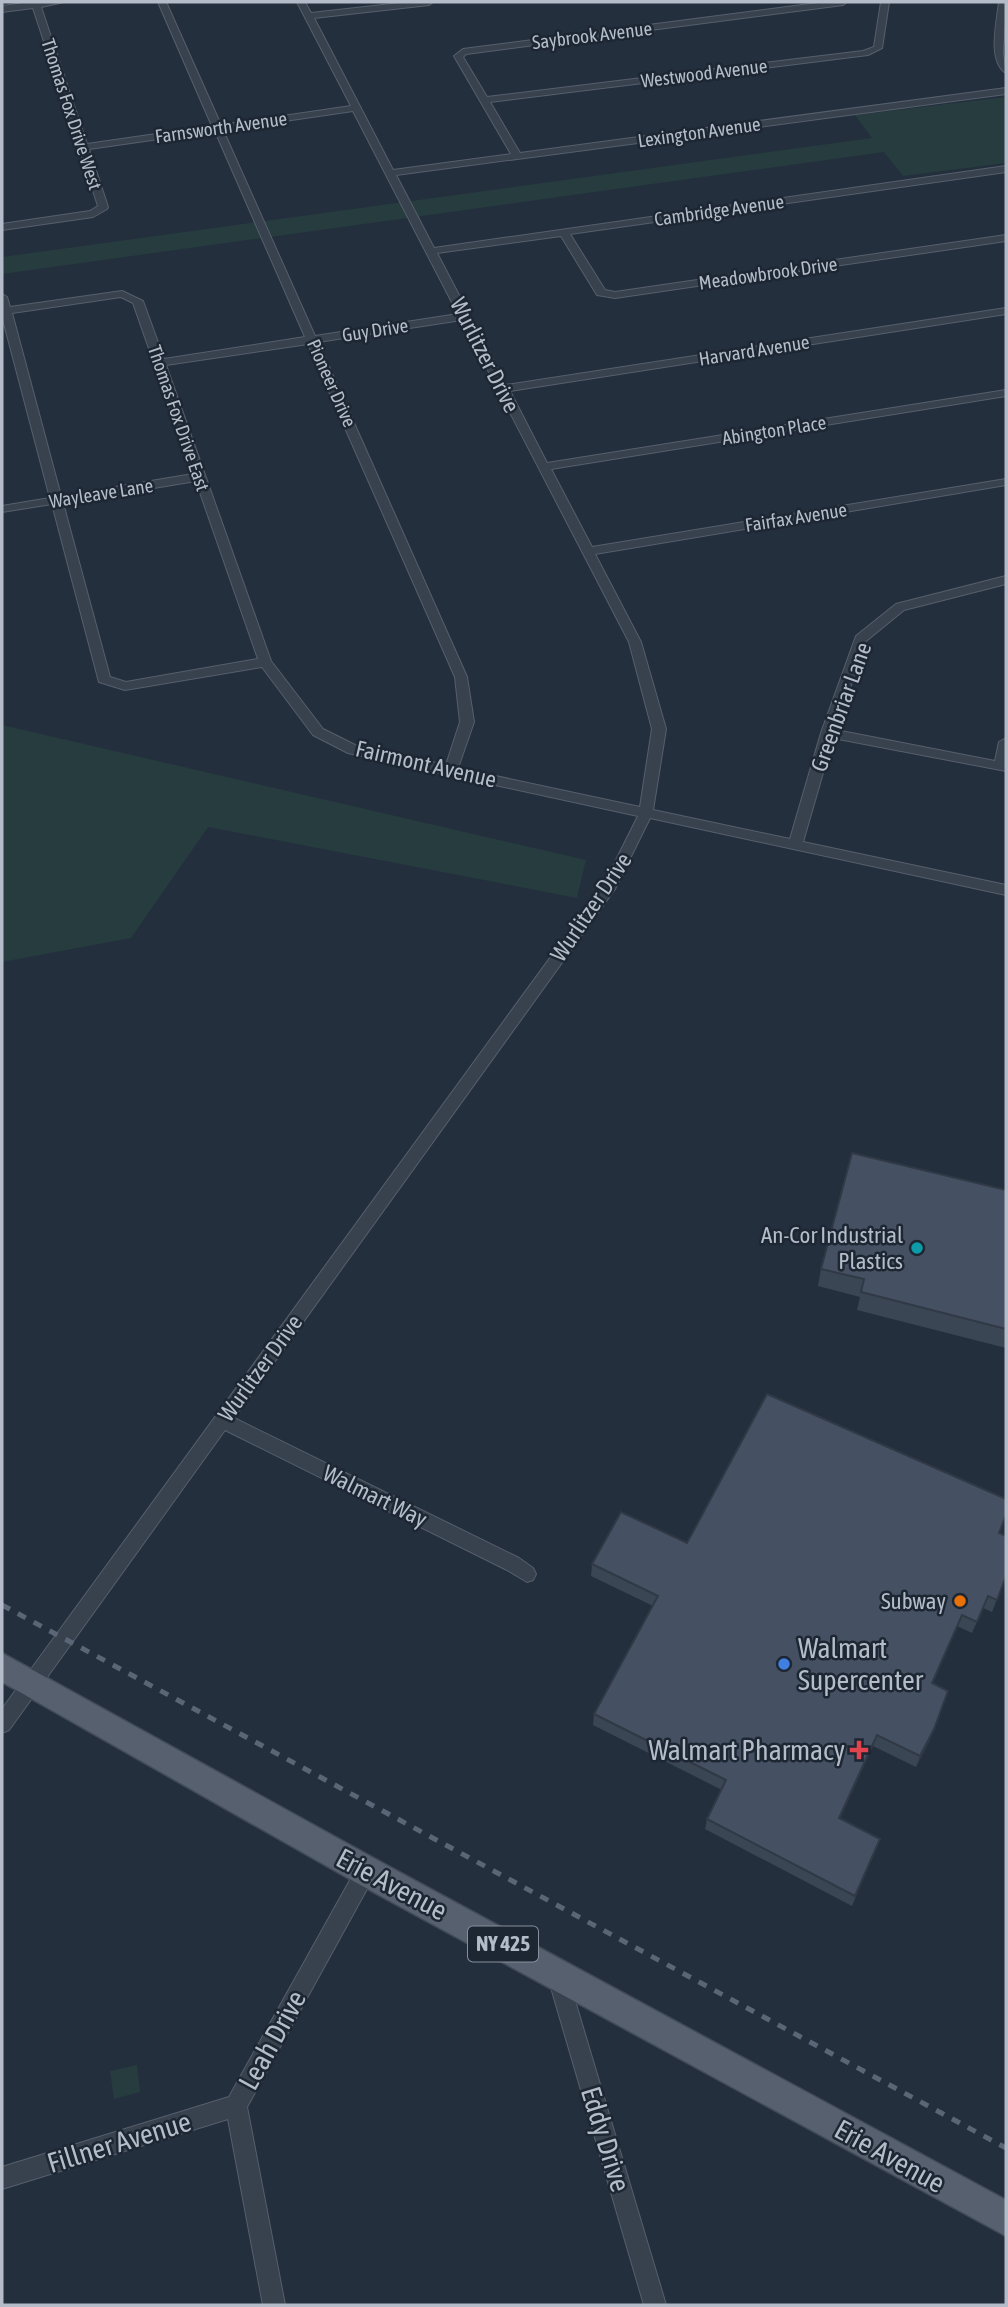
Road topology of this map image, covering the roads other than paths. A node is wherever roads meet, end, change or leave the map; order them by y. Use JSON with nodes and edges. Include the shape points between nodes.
{"nodes":[{"id":1,"x":60,"y":2,"type":"edge"},
{"id":2,"x":162,"y":2,"type":"edge"},
{"id":3,"x":301,"y":2,"type":"edge"},
{"id":4,"x":429,"y":2,"type":"edge"},
{"id":5,"x":843,"y":2,"type":"edge"},
{"id":6,"x":885,"y":2,"type":"edge"},
{"id":7,"x":1003,"y":2,"type":"edge"},
{"id":8,"x":36,"y":3,"type":"edge"},
{"id":9,"x":2,"y":9,"type":"edge"},
{"id":10,"x":308,"y":16,"type":"junction"},
{"id":11,"x":1002,"y":35,"type":"edge"},
{"id":12,"x":1006,"y":70,"type":"edge"},
{"id":13,"x":1006,"y":91,"type":"edge"},
{"id":14,"x":484,"y":100,"type":"junction"},
{"id":15,"x":358,"y":108,"type":"junction"},
{"id":16,"x":216,"y":127,"type":"junction"},
{"id":17,"x":85,"y":147,"type":"junction"},
{"id":18,"x":517,"y":156,"type":"junction"},
{"id":19,"x":1006,"y":169,"type":"edge"},
{"id":20,"x":392,"y":173,"type":"junction"},
{"id":21,"x":2,"y":227,"type":"edge"},
{"id":22,"x":564,"y":233,"type":"junction"},
{"id":23,"x":1006,"y":238,"type":"edge"},
{"id":24,"x":432,"y":251,"type":"junction"},
{"id":25,"x":2,"y":297,"type":"edge"},
{"id":26,"x":6,"y":311,"type":"junction"},
{"id":27,"x":1006,"y":311,"type":"edge"},
{"id":28,"x":465,"y":316,"type":"junction"},
{"id":29,"x":313,"y":339,"type":"junction"},
{"id":30,"x":161,"y":363,"type":"junction"},
{"id":31,"x":502,"y":389,"type":"junction"},
{"id":32,"x":1006,"y":393,"type":"edge"},
{"id":33,"x":542,"y":467,"type":"junction"},
{"id":34,"x":199,"y":477,"type":"junction"},
{"id":35,"x":1006,"y":482,"type":"edge"},
{"id":36,"x":56,"y":500,"type":"junction"},
{"id":37,"x":2,"y":509,"type":"edge"},
{"id":38,"x":586,"y":552,"type":"junction"},
{"id":39,"x":1006,"y":580,"type":"edge"},
{"id":40,"x":265,"y":662,"type":"junction"},
{"id":41,"x":828,"y":733,"type":"junction"},
{"id":42,"x":1006,"y":743,"type":"edge"},
{"id":43,"x":1004,"y":766,"type":"edge"},
{"id":44,"x":450,"y":770,"type":"junction"},
{"id":45,"x":646,"y":813,"type":"junction"},
{"id":46,"x":795,"y":845,"type":"junction"},
{"id":47,"x":1006,"y":890,"type":"edge"},
{"id":48,"x":222,"y":1420,"type":"junction"},
{"id":49,"x":527,"y":1574,"type":"dead end"},
{"id":50,"x":2,"y":1667,"type":"edge"},
{"id":51,"x":32,"y":1682,"type":"junction"},
{"id":52,"x":2,"y":1724,"type":"edge"},
{"id":53,"x":366,"y":1871,"type":"junction"},
{"id":54,"x":556,"y":1972,"type":"junction"},
{"id":55,"x":236,"y":2106,"type":"junction"},
{"id":56,"x":2,"y":2178,"type":"edge"},
{"id":57,"x":1006,"y":2219,"type":"edge"},
{"id":58,"x":274,"y":2305,"type":"edge"},
{"id":59,"x":655,"y":2305,"type":"edge"}],
"edges":[{"from":1,"to":8,"type":"street"},
{"from":2,"to":16,"type":"street","name":"Pioneer Drive"},
{"from":3,"to":10,"type":"street","name":"Wurlitzer Drive"},
{"from":4,"to":10,"type":"street"},
{"from":5,"to":14,"type":"street","name":"Saybrook Avenue","via":[[463,52],[458,55]]},
{"from":6,"to":14,"type":"street","name":"Westwood Avenue","via":[[878,48],[865,52]]},
{"from":7,"to":11,"type":"street"},
{"from":8,"to":9,"type":"street"},
{"from":8,"to":17,"type":"street","name":"Thomas Fox Drive West"},
{"from":10,"to":15,"type":"street","name":"Wurlitzer Drive"},
{"from":11,"to":12,"type":"street","via":[[999,53]]},
{"from":13,"to":18,"type":"street","name":"Lexington Avenue"},
{"from":14,"to":18,"type":"street","name":"Saybrook Avenue"},
{"from":15,"to":16,"type":"street","name":"Farnsworth Avenue"},
{"from":15,"to":20,"type":"street","name":"Wurlitzer Drive"},
{"from":16,"to":17,"type":"street","name":"Farnsworth Avenue"},
{"from":16,"to":29,"type":"street","name":"Pioneer Drive"},
{"from":17,"to":21,"type":"street","name":"Thomas Fox Drive West","via":[[103,207],[93,214]]},
{"from":18,"to":20,"type":"street","name":"Lexington Avenue"},
{"from":19,"to":22,"type":"street","name":"Cambridge Avenue"},
{"from":20,"to":24,"type":"street","name":"Wurlitzer Drive"},
{"from":22,"to":23,"type":"street","name":"Meadowbrook Drive","via":[[601,293],[615,295]]},
{"from":22,"to":24,"type":"street","name":"Cambridge Avenue"},
{"from":24,"to":28,"type":"street","name":"Wurlitzer Drive"},
{"from":25,"to":26,"type":"street"},
{"from":26,"to":30,"type":"street","name":"Thomas Fox Drive East","via":[[122,294],[138,301]]},
{"from":26,"to":36,"type":"street"},
{"from":27,"to":31,"type":"street","name":"Harvard Avenue"},
{"from":28,"to":29,"type":"street","name":"Guy Drive"},
{"from":28,"to":31,"type":"street","name":"Wurlitzer Drive"},
{"from":29,"to":30,"type":"street","name":"Guy Drive"},
{"from":29,"to":44,"type":"street","name":"Pioneer Drive","via":[[461,677],[467,722]]},
{"from":30,"to":34,"type":"street","name":"Thomas Fox Drive East"},
{"from":31,"to":33,"type":"street","name":"Wurlitzer Drive"},
{"from":32,"to":33,"type":"street","name":"Abington Place"},
{"from":33,"to":38,"type":"street","name":"Wurlitzer Drive"},
{"from":34,"to":36,"type":"street","name":"Wayleave Lane"},
{"from":34,"to":40,"type":"street","name":"Thomas Fox Drive East"},
{"from":35,"to":38,"type":"street","name":"Fairfax Avenue"},
{"from":36,"to":37,"type":"street","name":"Wayleave Lane"},
{"from":36,"to":40,"type":"street","via":[[104,679],[125,686]]},
{"from":38,"to":45,"type":"street","name":"Wurlitzer Drive","via":[[635,642],[659,729]]},
{"from":39,"to":41,"type":"street","name":"Greenbriar Lane","via":[[900,607],[860,639]]},
{"from":40,"to":44,"type":"street","name":"Fairmont Avenue","via":[[318,732],[353,750]]},
{"from":41,"to":43,"type":"street"},
{"from":41,"to":46,"type":"street","name":"Greenbriar Lane"},
{"from":42,"to":43,"type":"street"},
{"from":44,"to":45,"type":"street","name":"Fairmont Avenue"},
{"from":45,"to":46,"type":"street","name":"Fairmont Avenue"},
{"from":45,"to":48,"type":"street","name":"Wurlitzer Drive","via":[[610,886]]},
{"from":46,"to":47,"type":"street","name":"Fairmont Avenue"},
{"from":48,"to":49,"type":"street","name":"Walmart Way"},
{"from":48,"to":51,"type":"street","name":"Wurlitzer Drive"},
{"from":50,"to":51,"type":"main road","name":"Erie Avenue","number":"NY 425"},
{"from":51,"to":52,"type":"street","name":"Wurlitzer Drive"},
{"from":51,"to":53,"type":"main road","name":"Erie Avenue","number":"NY 425"},
{"from":53,"to":54,"type":"main road","name":"Erie Avenue","number":"NY 425"},
{"from":53,"to":55,"type":"street","name":"Leah Drive"},
{"from":54,"to":57,"type":"main road","name":"Erie Avenue","number":"NY 425"},
{"from":54,"to":59,"type":"street","name":"Eddy Drive"},
{"from":55,"to":56,"type":"street","name":"Fillner Avenue"},
{"from":55,"to":58,"type":"street","name":"Leah Drive"}]}
